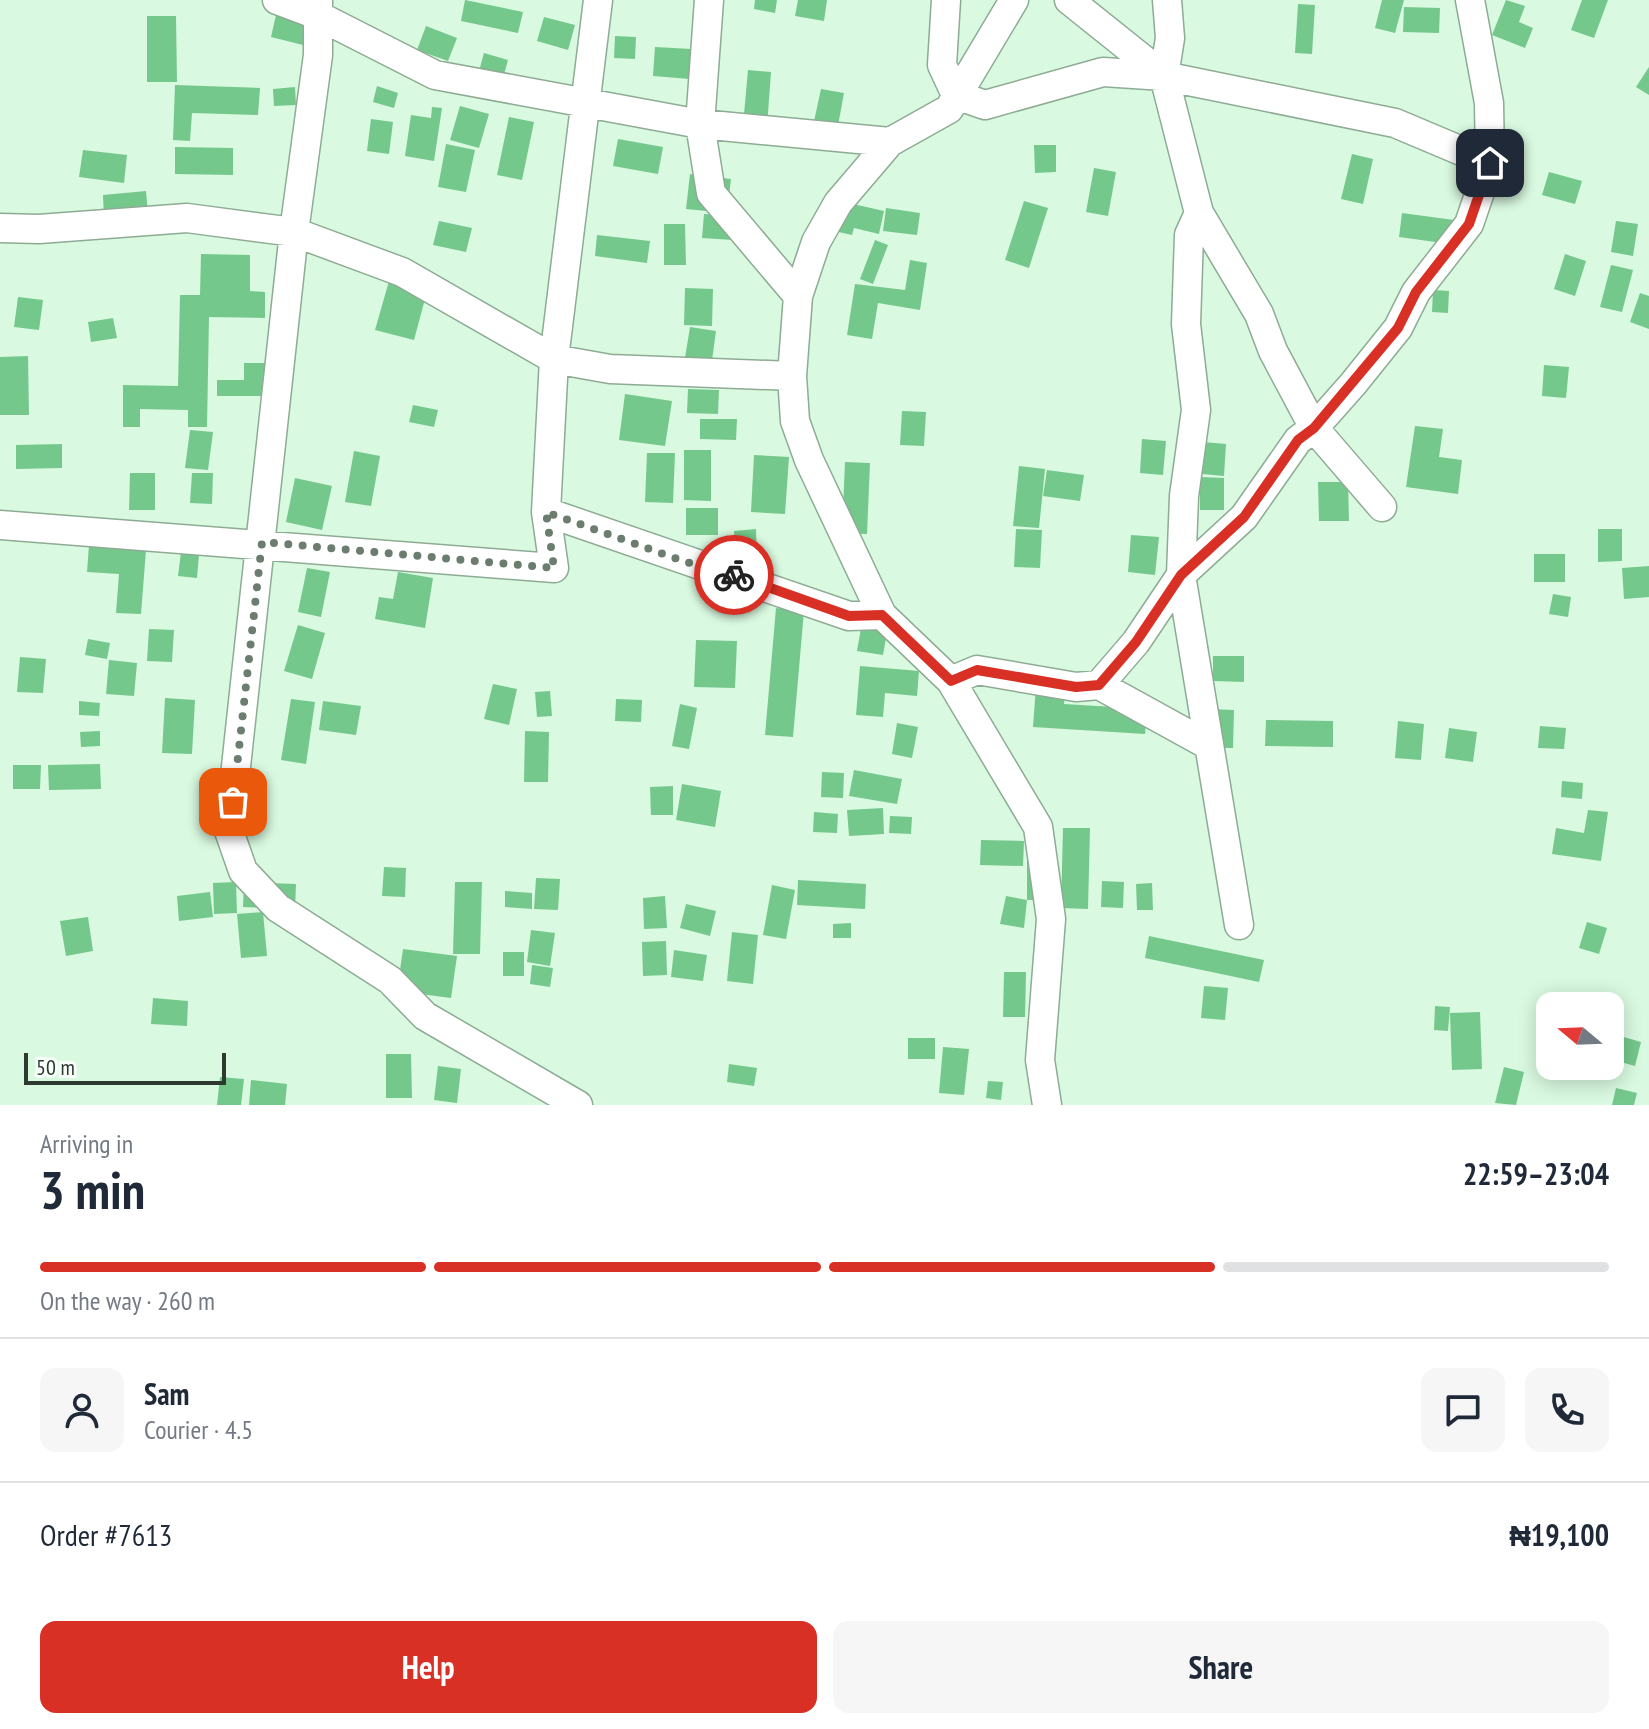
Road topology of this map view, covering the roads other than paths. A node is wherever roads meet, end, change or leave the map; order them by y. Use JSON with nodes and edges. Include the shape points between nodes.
{"nodes":[{"id":1,"x":277,"y":0,"type":"edge"},
{"id":2,"x":598,"y":0,"type":"edge"},
{"id":3,"x":709,"y":0,"type":"edge"},
{"id":4,"x":946,"y":0,"type":"edge"},
{"id":5,"x":1014,"y":0,"type":"edge"},
{"id":6,"x":1069,"y":0,"type":"edge"},
{"id":7,"x":1167,"y":0,"type":"edge"},
{"id":8,"x":1470,"y":0,"type":"edge"},
{"id":9,"x":314,"y":5,"type":"edge"},
{"id":10,"x":1164,"y":76,"type":"junction"},
{"id":11,"x":956,"y":95,"type":"junction"},
{"id":12,"x":587,"y":105,"type":"junction"},
{"id":13,"x":700,"y":124,"type":"junction"},
{"id":14,"x":890,"y":142,"type":"junction"},
{"id":15,"x":1490,"y":163,"type":"junction"},
{"id":16,"x":1199,"y":213,"type":"junction"},
{"id":17,"x":0,"y":228,"type":"edge"},
{"id":18,"x":294,"y":232,"type":"junction"},
{"id":19,"x":798,"y":296,"type":"junction"},
{"id":20,"x":554,"y":359,"type":"junction"},
{"id":21,"x":792,"y":376,"type":"junction"},
{"id":22,"x":1314,"y":428,"type":"junction"},
{"id":23,"x":1382,"y":507,"type":"dead end"},
{"id":24,"x":546,"y":512,"type":"junction"},
{"id":25,"x":0,"y":525,"type":"edge"},
{"id":26,"x":262,"y":542,"type":"junction"},
{"id":27,"x":1181,"y":575,"type":"junction"},
{"id":28,"x":882,"y":615,"type":"junction"},
{"id":29,"x":951,"y":681,"type":"junction"},
{"id":30,"x":1099,"y":685,"type":"junction"},
{"id":31,"x":1208,"y":745,"type":"junction"},
{"id":32,"x":1239,"y":925,"type":"dead end"},
{"id":33,"x":578,"y":1105,"type":"edge"},
{"id":34,"x":1047,"y":1105,"type":"edge"}],
"edges":[{"from":1,"to":9,"type":"street"},
{"from":2,"to":12,"type":"street"},
{"from":3,"to":13,"type":"street"},
{"from":4,"to":11,"type":"street","via":[[942,65]]},
{"from":5,"to":11,"type":"street"},
{"from":6,"to":10,"type":"street"},
{"from":7,"to":10,"type":"street","via":[[1170,38]]},
{"from":8,"to":15,"type":"street","via":[[1489,103]]},
{"from":9,"to":12,"type":"street","via":[[435,75]]},
{"from":9,"to":18,"type":"street","via":[[318,55]]},
{"from":10,"to":11,"type":"street","via":[[1103,72],[985,105]]},
{"from":10,"to":15,"type":"street","via":[[1395,123]]},
{"from":10,"to":16,"type":"street"},
{"from":11,"to":14,"type":"street","via":[[949,109]]},
{"from":12,"to":13,"type":"street"},
{"from":12,"to":20,"type":"street"},
{"from":13,"to":14,"type":"street"},
{"from":13,"to":19,"type":"street","via":[[711,193]]},
{"from":14,"to":19,"type":"street","via":[[838,203],[816,242]]},
{"from":15,"to":22,"type":"street","via":[[1469,224],[1416,292],[1398,328]]},
{"from":16,"to":22,"type":"street","via":[[1259,314]]},
{"from":16,"to":27,"type":"street","via":[[1189,235],[1186,324],[1196,410],[1184,496]]},
{"from":17,"to":18,"type":"street","via":[[187,218]]},
{"from":18,"to":20,"type":"street","via":[[402,272]]},
{"from":18,"to":26,"type":"street"},
{"from":19,"to":21,"type":"street"},
{"from":20,"to":21,"type":"street","via":[[610,369]]},
{"from":20,"to":24,"type":"street"},
{"from":21,"to":28,"type":"street","via":[[795,421],[809,460]]},
{"from":22,"to":23,"type":"street"},
{"from":22,"to":27,"type":"street","via":[[1298,440],[1244,517]]},
{"from":24,"to":26,"type":"street","via":[[554,568]]},
{"from":24,"to":28,"type":"street","via":[[849,616]]},
{"from":25,"to":26,"type":"street"},
{"from":26,"to":33,"type":"street","via":[[229,831],[243,871],[278,908],[390,980],[425,1016]]},
{"from":27,"to":30,"type":"street"},
{"from":27,"to":31,"type":"street"},
{"from":28,"to":29,"type":"street"},
{"from":29,"to":30,"type":"street","via":[[977,670],[1076,687]]},
{"from":29,"to":34,"type":"street","via":[[1038,827],[1051,919],[1040,1060]]},
{"from":30,"to":31,"type":"street"},
{"from":31,"to":32,"type":"street"}]}
